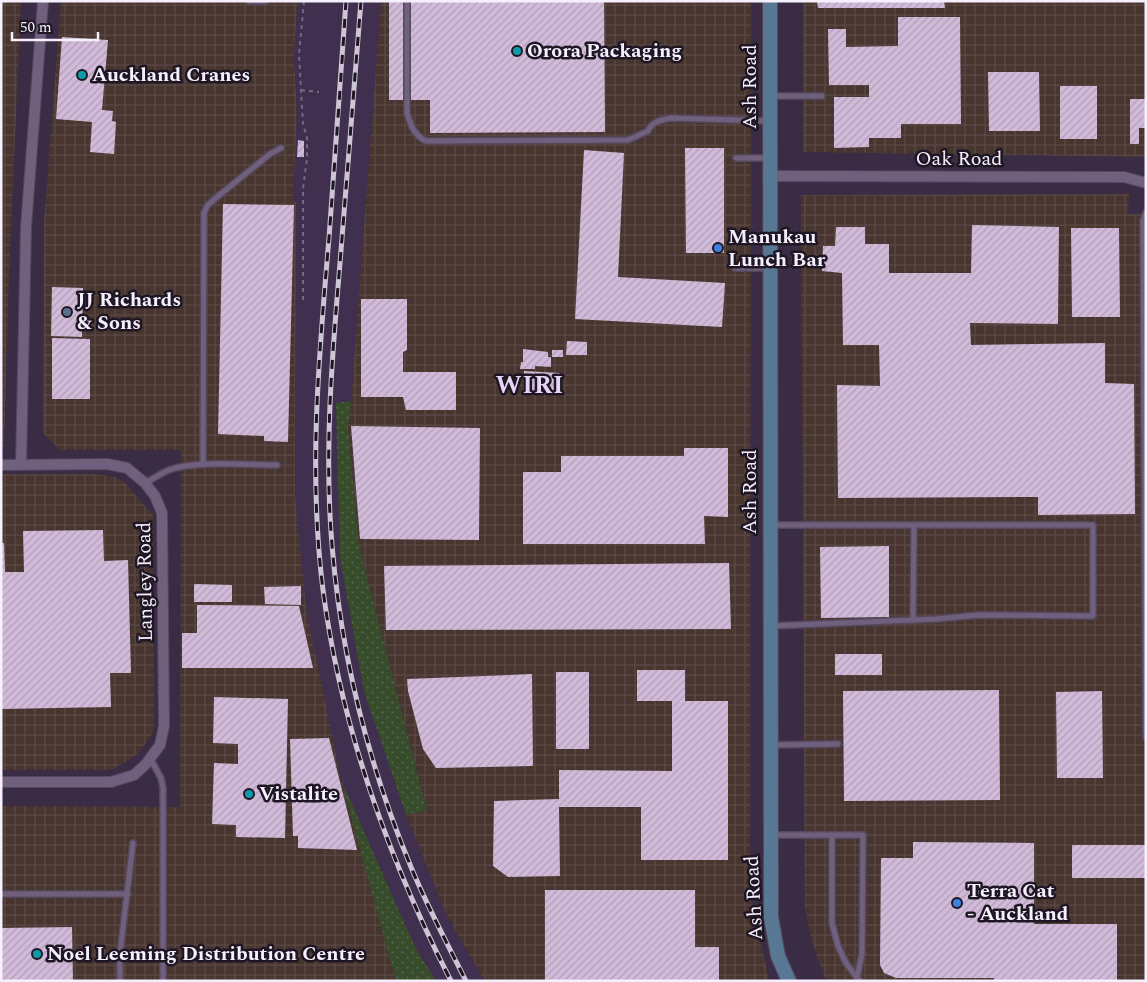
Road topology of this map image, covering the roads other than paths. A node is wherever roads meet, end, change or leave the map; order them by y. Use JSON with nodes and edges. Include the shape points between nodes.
{"nodes":[{"id":1,"x":43,"y":1,"type":"edge"},
{"id":2,"x":249,"y":1,"type":"edge"},
{"id":3,"x":265,"y":1,"type":"edge"},
{"id":4,"x":407,"y":1,"type":"edge"},
{"id":5,"x":770,"y":1,"type":"edge"},
{"id":6,"x":770,"y":96,"type":"junction"},
{"id":7,"x":822,"y":96,"type":"dead end"},
{"id":8,"x":770,"y":121,"type":"junction"},
{"id":9,"x":281,"y":148,"type":"dead end"},
{"id":10,"x":736,"y":158,"type":"dead end"},
{"id":11,"x":770,"y":158,"type":"junction"},
{"id":12,"x":771,"y":176,"type":"junction"},
{"id":13,"x":1146,"y":183,"type":"edge"},
{"id":14,"x":1146,"y":213,"type":"edge"},
{"id":15,"x":735,"y":268,"type":"dead end"},
{"id":16,"x":770,"y":268,"type":"junction"},
{"id":17,"x":1,"y":465,"type":"edge"},
{"id":18,"x":21,"y":465,"type":"junction"},
{"id":19,"x":203,"y":465,"type":"junction"},
{"id":20,"x":277,"y":465,"type":"dead end"},
{"id":21,"x":145,"y":483,"type":"junction"},
{"id":22,"x":770,"y":525,"type":"junction"},
{"id":23,"x":914,"y":525,"type":"junction"},
{"id":24,"x":1145,"y":572,"type":"edge"},
{"id":25,"x":913,"y":620,"type":"junction"},
{"id":26,"x":770,"y":626,"type":"junction"},
{"id":27,"x":1146,"y":737,"type":"edge"},
{"id":28,"x":838,"y":744,"type":"dead end"},
{"id":29,"x":771,"y":745,"type":"junction"},
{"id":30,"x":150,"y":758,"type":"junction"},
{"id":31,"x":1,"y":782,"type":"edge"},
{"id":32,"x":771,"y":835,"type":"junction"},
{"id":33,"x":832,"y":835,"type":"junction"},
{"id":34,"x":133,"y":843,"type":"dead end"},
{"id":35,"x":1,"y":894,"type":"edge"},
{"id":36,"x":128,"y":894,"type":"junction"},
{"id":37,"x":859,"y":979,"type":"edge"},
{"id":38,"x":120,"y":981,"type":"edge"},
{"id":39,"x":163,"y":981,"type":"edge"},
{"id":40,"x":789,"y":981,"type":"edge"}],
"edges":[{"from":1,"to":18,"type":"street","via":[[26,227]]},
{"from":2,"to":3,"type":"lane"},
{"from":4,"to":8,"type":"lane","via":[[408,113],[412,129],[426,142],[628,140],[648,131],[650,125],[671,118]]},
{"from":5,"to":6,"type":"main road","name":"Ash Road"},
{"from":6,"to":7,"type":"lane"},
{"from":6,"to":8,"type":"main road","name":"Ash Road"},
{"from":8,"to":11,"type":"main road","name":"Ash Road"},
{"from":9,"to":19,"type":"lane","via":[[217,197],[204,214]]},
{"from":10,"to":11,"type":"lane"},
{"from":11,"to":12,"type":"main road","name":"Ash Road"},
{"from":12,"to":13,"type":"street","name":"Oak Road","via":[[1124,177]]},
{"from":12,"to":16,"type":"main road","name":"Ash Road"},
{"from":14,"to":24,"type":"lane","via":[[1143,221]]},
{"from":15,"to":16,"type":"lane"},
{"from":16,"to":22,"type":"main road","name":"Ash Road"},
{"from":17,"to":18,"type":"street","name":"Langley Road"},
{"from":18,"to":21,"type":"street","name":"Langley Road","via":[[107,464],[127,468]]},
{"from":19,"to":20,"type":"lane"},
{"from":19,"to":21,"type":"lane","via":[[167,470]]},
{"from":21,"to":30,"type":"street","name":"Langley Road","via":[[162,513],[164,726],[160,744]]},
{"from":22,"to":23,"type":"lane"},
{"from":22,"to":26,"type":"main road","name":"Ash Road"},
{"from":23,"to":25,"type":"lane"},
{"from":23,"to":25,"type":"lane","via":[[1093,525],[1094,616],[978,615]]},
{"from":24,"to":27,"type":"lane"},
{"from":25,"to":26,"type":"lane"},
{"from":26,"to":29,"type":"main road","name":"Ash Road"},
{"from":28,"to":29,"type":"lane"},
{"from":29,"to":32,"type":"main road","name":"Ash Road"},
{"from":30,"to":31,"type":"street","name":"Langley Road","via":[[134,775],[112,782]]},
{"from":30,"to":39,"type":"lane","via":[[163,788]]},
{"from":32,"to":33,"type":"lane"},
{"from":32,"to":40,"type":"main road","name":"Ash Road","via":[[773,937]]},
{"from":33,"to":37,"type":"lane","via":[[832,923],[846,963]]},
{"from":33,"to":37,"type":"lane","via":[[863,835]]},
{"from":34,"to":36,"type":"lane"},
{"from":35,"to":36,"type":"lane"},
{"from":36,"to":38,"type":"lane","via":[[120,953]]}]}
